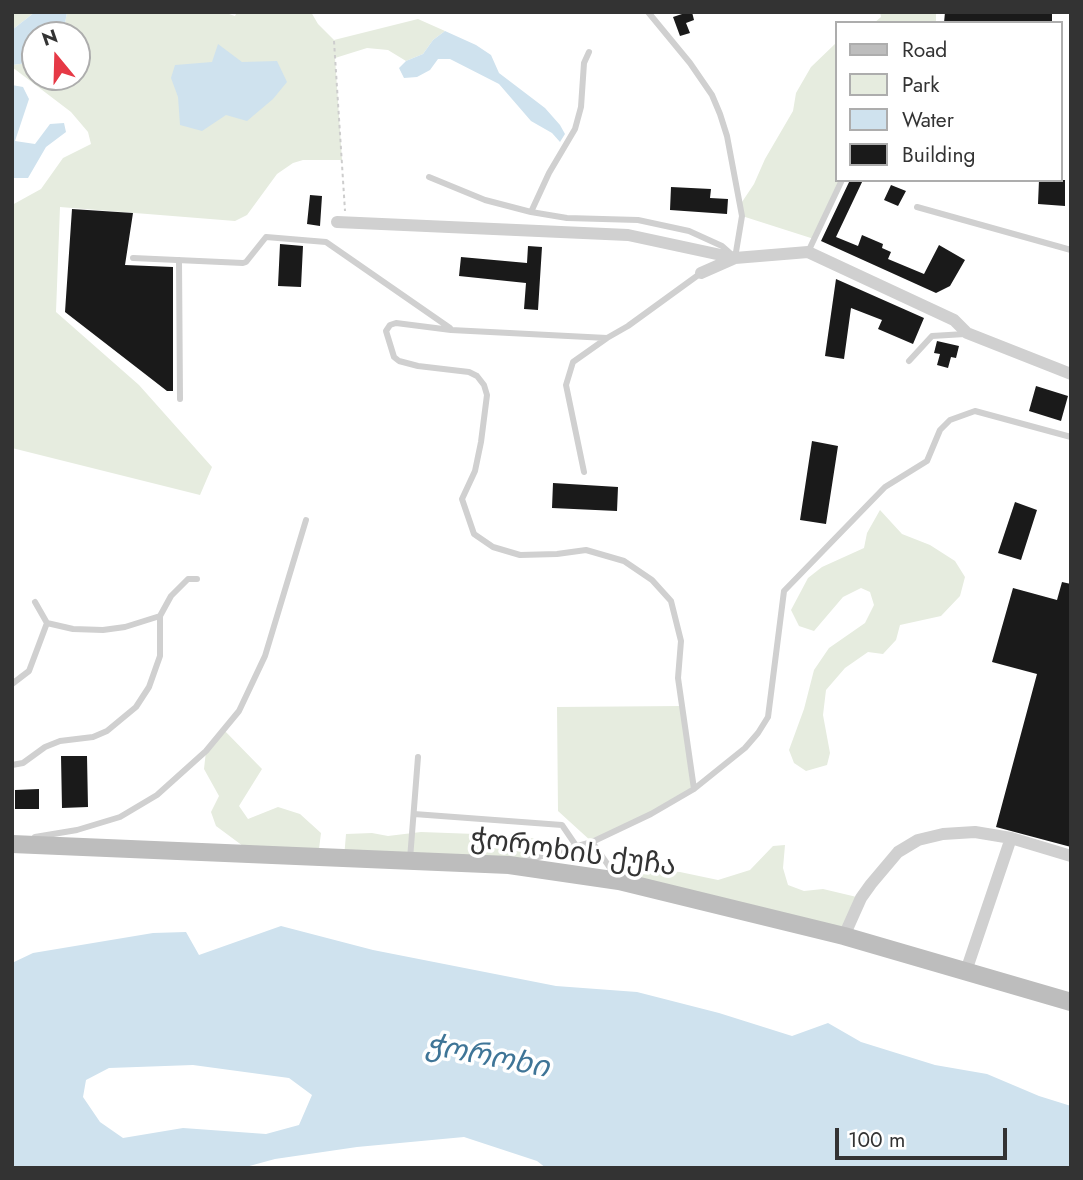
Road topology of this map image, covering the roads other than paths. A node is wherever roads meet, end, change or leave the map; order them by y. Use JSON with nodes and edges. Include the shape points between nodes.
{"nodes":[{"id":1,"x":648,"y":12,"type":"edge"},
{"id":2,"x":589,"y":52,"type":"dead end"},
{"id":3,"x":429,"y":177,"type":"dead end"},
{"id":4,"x":841,"y":182,"type":"edge"},
{"id":5,"x":917,"y":207,"type":"dead end"},
{"id":6,"x":531,"y":212,"type":"junction"},
{"id":7,"x":342,"y":223,"type":"road end"},
{"id":8,"x":1071,"y":250,"type":"edge"},
{"id":9,"x":808,"y":252,"type":"junction"},
{"id":10,"x":134,"y":258,"type":"dead end"},
{"id":11,"x":734,"y":258,"type":"junction"},
{"id":12,"x":179,"y":260,"type":"junction"},
{"id":13,"x":701,"y":273,"type":"joint"},
{"id":14,"x":451,"y":330,"type":"junction"},
{"id":15,"x":967,"y":333,"type":"junction"},
{"id":16,"x":607,"y":338,"type":"junction"},
{"id":17,"x":909,"y":361,"type":"dead end"},
{"id":18,"x":1071,"y":374,"type":"edge"},
{"id":19,"x":180,"y":398,"type":"dead end"},
{"id":20,"x":1071,"y":437,"type":"edge"},
{"id":21,"x":584,"y":472,"type":"dead end"},
{"id":22,"x":306,"y":520,"type":"dead end"},
{"id":23,"x":197,"y":579,"type":"dead end"},
{"id":24,"x":35,"y":602,"type":"dead end"},
{"id":25,"x":160,"y":616,"type":"junction"},
{"id":26,"x":47,"y":623,"type":"junction"},
{"id":27,"x":12,"y":684,"type":"edge"},
{"id":28,"x":418,"y":757,"type":"dead end"},
{"id":29,"x":12,"y":765,"type":"edge"},
{"id":30,"x":694,"y":789,"type":"junction"},
{"id":31,"x":414,"y":814,"type":"junction"},
{"id":32,"x":1012,"y":838,"type":"junction"},
{"id":33,"x":592,"y":842,"type":"junction"},
{"id":34,"x":12,"y":843,"type":"edge"},
{"id":35,"x":577,"y":847,"type":"junction"},
{"id":36,"x":1071,"y":856,"type":"edge"},
{"id":37,"x":410,"y":861,"type":"junction"},
{"id":38,"x":509,"y":865,"type":"junction"},
{"id":39,"x":619,"y":881,"type":"junction"},
{"id":40,"x":844,"y":936,"type":"junction"},
{"id":41,"x":966,"y":971,"type":"junction"},
{"id":42,"x":1071,"y":1002,"type":"edge"}],
"edges":[{"from":1,"to":11,"type":"lane","via":[[690,63],[720,114],[742,216]]},
{"from":2,"to":6,"type":"lane","via":[[575,129]]},
{"from":3,"to":6,"type":"lane","via":[[485,200]]},
{"from":4,"to":9,"type":"lane"},
{"from":5,"to":8,"type":"lane"},
{"from":6,"to":11,"type":"lane","via":[[638,220],[689,231],[722,246]]},
{"from":7,"to":11,"type":"street","via":[[628,235]]},
{"from":9,"to":11,"type":"street"},
{"from":9,"to":15,"type":"street","via":[[954,320]]},
{"from":10,"to":12,"type":"lane"},
{"from":11,"to":13,"type":"street"},
{"from":12,"to":14,"type":"lane","via":[[243,263],[266,237],[326,242]]},
{"from":12,"to":19,"type":"lane"},
{"from":13,"to":16,"type":"lane"},
{"from":14,"to":16,"type":"lane"},
{"from":14,"to":30,"type":"lane","via":[[396,324],[386,331],[399,361],[469,372],[484,385],[487,396],[481,442],[462,499],[474,534],[493,547],[520,555],[586,550],[624,561],[652,580],[671,601],[681,641],[678,678]]},
{"from":15,"to":17,"type":"lane","via":[[932,336]]},
{"from":15,"to":18,"type":"street"},
{"from":16,"to":21,"type":"lane","via":[[573,362],[566,385]]},
{"from":20,"to":30,"type":"lane","via":[[975,411],[950,420],[940,430],[927,461],[885,487],[784,591],[768,717],[745,748]]},
{"from":22,"to":34,"type":"lane","via":[[265,656],[239,711],[205,751],[157,795],[120,817]]},
{"from":23,"to":25,"type":"lane","via":[[188,579],[170,596]]},
{"from":24,"to":26,"type":"lane"},
{"from":25,"to":26,"type":"lane","via":[[103,630]]},
{"from":25,"to":29,"type":"lane","via":[[160,656],[136,707],[107,731],[60,741]]},
{"from":26,"to":27,"type":"lane","via":[[29,671]]},
{"from":28,"to":31,"type":"lane"},
{"from":30,"to":33,"type":"lane"},
{"from":31,"to":35,"type":"lane","via":[[562,825]]},
{"from":31,"to":37,"type":"lane"},
{"from":32,"to":36,"type":"street"},
{"from":32,"to":40,"type":"street","via":[[975,832],[918,840],[898,852],[871,884]]},
{"from":32,"to":41,"type":"street"},
{"from":33,"to":35,"type":"lane"},
{"from":33,"to":39,"type":"lane"},
{"from":34,"to":37,"type":"street","name":"ჭოროხის ქუჩა"},
{"from":35,"to":38,"type":"lane"},
{"from":37,"to":38,"type":"street","name":"ჭოროხის ქუჩა"},
{"from":38,"to":39,"type":"street","name":"ჭოროხის ქუჩა"},
{"from":39,"to":40,"type":"street","name":"ჭოროხის ქუჩა"},
{"from":40,"to":41,"type":"street","name":"ჭოროხის ქუჩა"},
{"from":41,"to":42,"type":"street","name":"ჭოროხის ქუჩა"}]}
